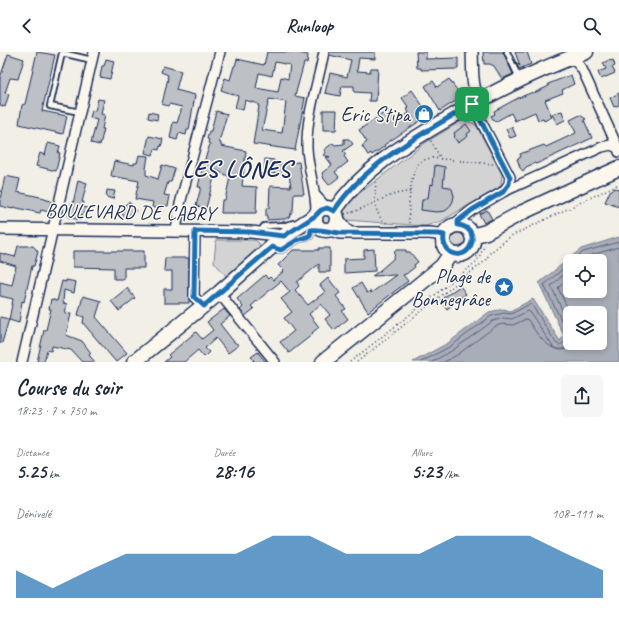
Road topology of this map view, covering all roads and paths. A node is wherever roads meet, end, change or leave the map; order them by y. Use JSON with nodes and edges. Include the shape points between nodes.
{"nodes":[{"id":1,"x":220,"y":52,"type":"edge"},
{"id":2,"x":324,"y":52,"type":"edge"},
{"id":3,"x":472,"y":52,"type":"edge"},
{"id":4,"x":507,"y":52,"type":"edge"},
{"id":5,"x":586,"y":52,"type":"edge"},
{"id":6,"x":93,"y":56,"type":"edge"},
{"id":7,"x":566,"y":58,"type":"junction"},
{"id":8,"x":520,"y":80,"type":"junction"},
{"id":9,"x":475,"y":102,"type":"junction"},
{"id":10,"x":80,"y":112,"type":"junction"},
{"id":11,"x":429,"y":139,"type":"dead end"},
{"id":12,"x":618,"y":150,"type":"edge"},
{"id":13,"x":441,"y":159,"type":"junction"},
{"id":14,"x":496,"y":162,"type":"dead end"},
{"id":15,"x":619,"y":168,"type":"edge"},
{"id":16,"x":619,"y":184,"type":"edge"},
{"id":17,"x":411,"y":192,"type":"junction"},
{"id":18,"x":503,"y":192,"type":"junction"},
{"id":19,"x":374,"y":202,"type":"junction"},
{"id":20,"x":321,"y":218,"type":"junction"},
{"id":21,"x":391,"y":223,"type":"dead end"},
{"id":22,"x":403,"y":223,"type":"dead end"},
{"id":23,"x":458,"y":225,"type":"junction"},
{"id":24,"x":54,"y":228,"type":"junction"},
{"id":25,"x":0,"y":229,"type":"edge"},
{"id":26,"x":176,"y":230,"type":"junction"},
{"id":27,"x":195,"y":231,"type":"junction"},
{"id":28,"x":260,"y":232,"type":"junction"},
{"id":29,"x":288,"y":234,"type":"junction"},
{"id":30,"x":444,"y":235,"type":"junction"},
{"id":31,"x":472,"y":236,"type":"junction"},
{"id":32,"x":485,"y":244,"type":"dead end"},
{"id":33,"x":272,"y":247,"type":"junction"},
{"id":34,"x":452,"y":253,"type":"junction"},
{"id":35,"x":473,"y":254,"type":"dead end"},
{"id":36,"x":478,"y":257,"type":"junction"},
{"id":37,"x":219,"y":293,"type":"junction"},
{"id":38,"x":204,"y":306,"type":"junction"},
{"id":39,"x":22,"y":362,"type":"edge"},
{"id":40,"x":134,"y":362,"type":"edge"},
{"id":41,"x":275,"y":362,"type":"edge"},
{"id":42,"x":323,"y":362,"type":"edge"},
{"id":43,"x":350,"y":362,"type":"edge"},
{"id":44,"x":357,"y":362,"type":"edge"}],
"edges":[{"from":1,"to":26,"type":"street","via":[[180,204]]},
{"from":2,"to":20,"type":"street","via":[[309,118],[307,149]]},
{"from":3,"to":9,"type":"street"},
{"from":4,"to":8,"type":"lane"},
{"from":5,"to":7,"type":"main road"},
{"from":6,"to":10,"type":"street"},
{"from":6,"to":10,"type":"lane","via":[[62,53],[50,106]]},
{"from":7,"to":8,"type":"main road"},
{"from":7,"to":12,"type":"street","via":[[577,63],[582,69]]},
{"from":8,"to":9,"type":"main road"},
{"from":9,"to":18,"type":"street","via":[[510,177],[509,184]]},
{"from":9,"to":20,"type":"main road","via":[[421,134],[367,173]]},
{"from":10,"to":24,"type":"street"},
{"from":11,"to":13,"type":"path"},
{"from":12,"to":18,"type":"street","via":[[611,145],[602,147]]},
{"from":13,"to":14,"type":"path","via":[[492,164]]},
{"from":13,"to":17,"type":"path","via":[[432,158],[418,163],[413,175]]},
{"from":15,"to":31,"type":"main road","via":[[486,232]]},
{"from":16,"to":44,"type":"path","via":[[511,236],[490,253],[485,261]]},
{"from":17,"to":19,"type":"path","via":[[398,193]]},
{"from":17,"to":22,"type":"path","via":[[410,223]]},
{"from":18,"to":23,"type":"street","via":[[472,210],[458,221]]},
{"from":19,"to":20,"type":"path","via":[[360,210],[343,214],[342,210],[346,204]]},
{"from":19,"to":21,"type":"path","via":[[382,220]]},
{"from":20,"to":28,"type":"lane","via":[[286,225],[264,226]]},
{"from":20,"to":29,"type":"main road"},
{"from":20,"to":30,"type":"street","via":[[335,232]]},
{"from":20,"to":33,"type":"lane","via":[[310,236],[297,240],[281,250]]},
{"from":23,"to":30,"type":"main road","via":[[449,228]]},
{"from":23,"to":31,"type":"main road","via":[[468,229]]},
{"from":24,"to":25,"type":"street","name":"BOULEVARD DE CABRY"},
{"from":24,"to":26,"type":"street","name":"BOULEVARD DE CABRY"},
{"from":24,"to":39,"type":"street"},
{"from":26,"to":27,"type":"street","name":"BOULEVARD DE CABRY"},
{"from":27,"to":28,"type":"street","name":"BOULEVARD DE CABRY"},
{"from":27,"to":38,"type":"street","via":[[194,297]]},
{"from":28,"to":29,"type":"street","name":"BOULEVARD DE CABRY"},
{"from":28,"to":33,"type":"street"},
{"from":29,"to":33,"type":"main road"},
{"from":30,"to":34,"type":"main road","via":[[445,247]]},
{"from":31,"to":34,"type":"main road","via":[[468,250],[460,254]]},
{"from":32,"to":36,"type":"path"},
{"from":33,"to":37,"type":"main road"},
{"from":34,"to":42,"type":"main road","via":[[436,272]]},
{"from":35,"to":36,"type":"path"},
{"from":36,"to":43,"type":"path","via":[[469,268]]},
{"from":37,"to":38,"type":"main road"},
{"from":37,"to":41,"type":"street"},
{"from":38,"to":40,"type":"main road"}]}
